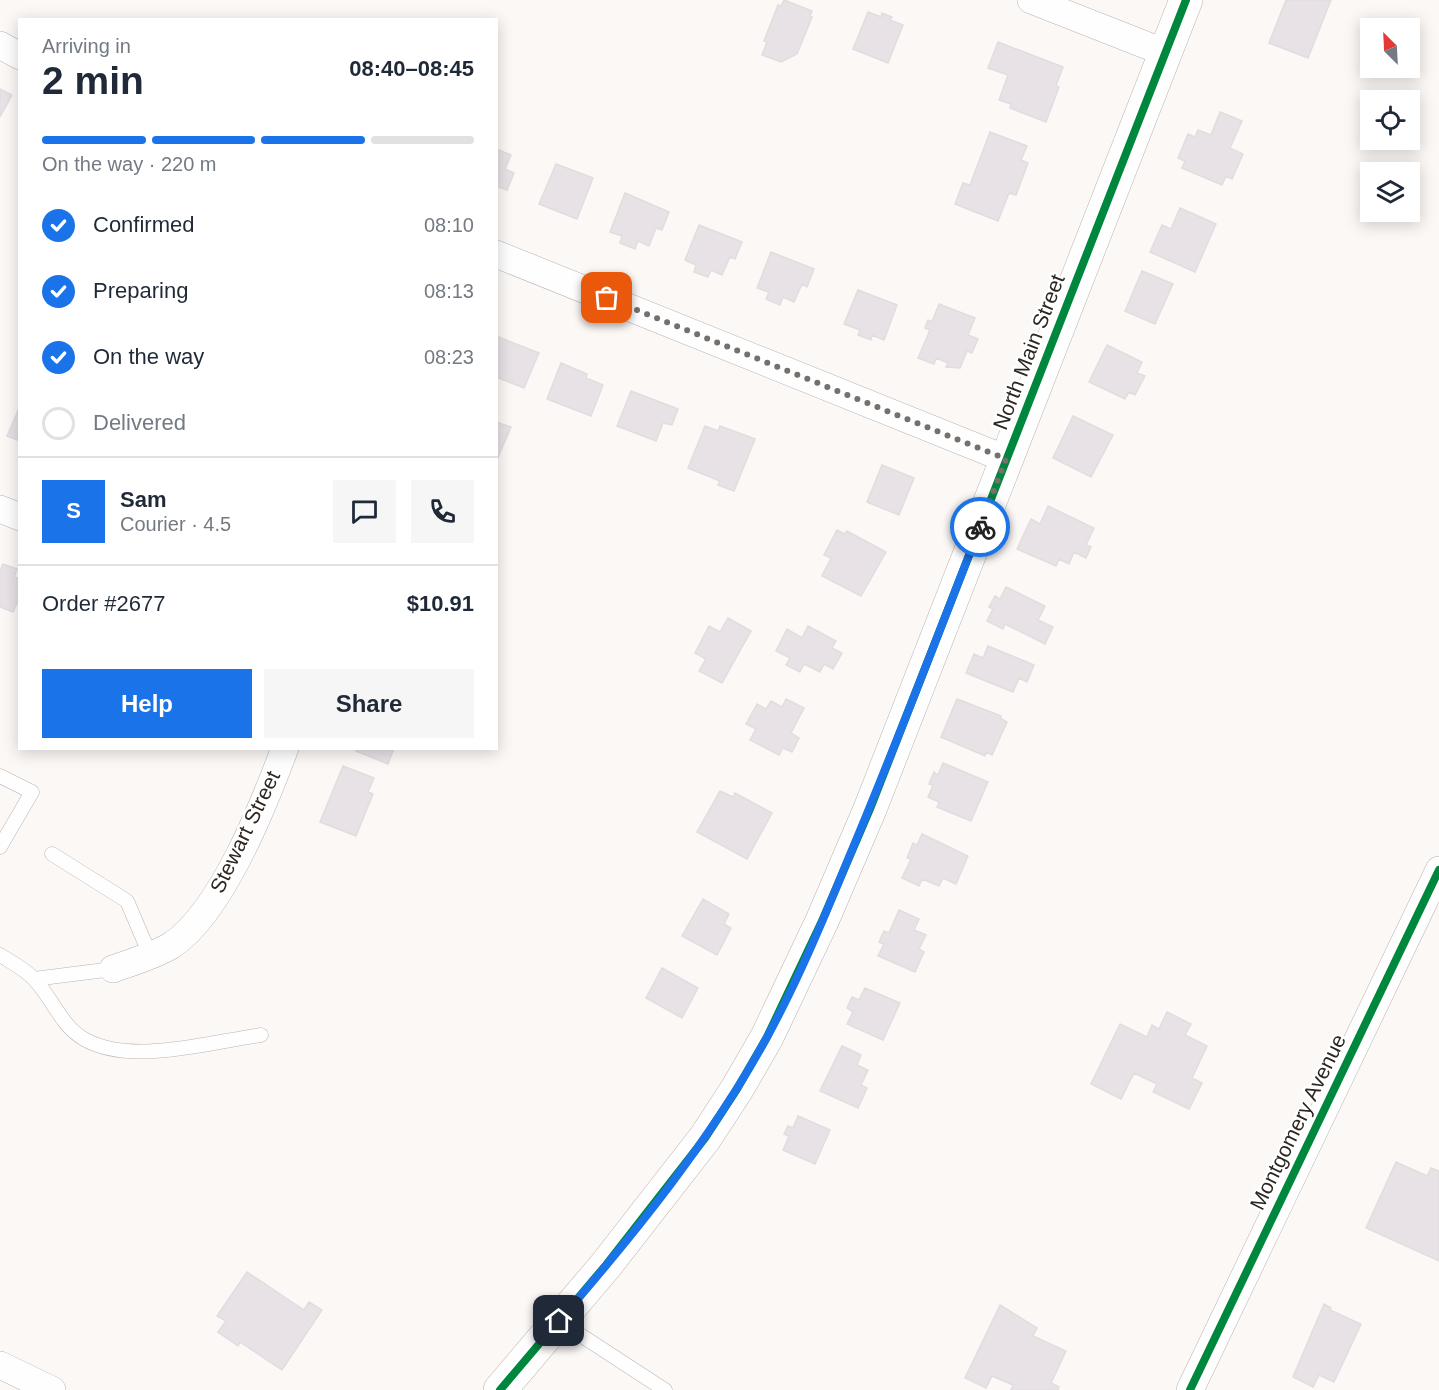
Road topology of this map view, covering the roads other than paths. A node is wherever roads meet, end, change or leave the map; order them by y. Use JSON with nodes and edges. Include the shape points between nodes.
{"nodes":[{"id":1,"x":1031,"y":0,"type":"edge"},
{"id":2,"x":1186,"y":0,"type":"edge"},
{"id":3,"x":0,"y":45,"type":"edge"},
{"id":4,"x":1166,"y":53,"type":"junction"},
{"id":5,"x":18,"y":55,"type":"edge"},
{"id":6,"x":498,"y":255,"type":"edge"},
{"id":7,"x":1006,"y":459,"type":"junction"},
{"id":8,"x":0,"y":509,"type":"edge"},
{"id":9,"x":18,"y":516,"type":"edge"},
{"id":10,"x":284,"y":750,"type":"edge"},
{"id":11,"x":0,"y":776,"type":"edge"},
{"id":12,"x":0,"y":847,"type":"edge"},
{"id":13,"x":51,"y":854,"type":"dead end"},
{"id":14,"x":1439,"y":870,"type":"edge"},
{"id":15,"x":0,"y":954,"type":"edge"},
{"id":16,"x":150,"y":955,"type":"junction"},
{"id":17,"x":113,"y":969,"type":"joint"},
{"id":18,"x":34,"y":979,"type":"junction"},
{"id":19,"x":261,"y":1035,"type":"dead end"},
{"id":20,"x":559,"y":1321,"type":"junction"},
{"id":21,"x":0,"y":1365,"type":"edge"},
{"id":22,"x":52,"y":1390,"type":"edge"},
{"id":23,"x":500,"y":1390,"type":"edge"},
{"id":24,"x":665,"y":1390,"type":"edge"},
{"id":25,"x":1190,"y":1390,"type":"edge"}],
"edges":[{"from":1,"to":4,"type":"street"},
{"from":2,"to":4,"type":"street","name":"North Main Street"},
{"from":3,"to":5,"type":"street"},
{"from":4,"to":7,"type":"street","name":"North Main Street"},
{"from":6,"to":7,"type":"street"},
{"from":7,"to":20,"type":"street","name":"North Main Street","via":[[870,809],[767,1037],[705,1138]]},
{"from":8,"to":9,"type":"street"},
{"from":10,"to":16,"type":"street","name":"Stewart Street","via":[[242,848],[209,904],[172,944]]},
{"from":11,"to":12,"type":"lane","via":[[32,792]]},
{"from":13,"to":16,"type":"lane","via":[[127,901]]},
{"from":14,"to":25,"type":"street","name":"Montgomery Avenue"},
{"from":15,"to":18,"type":"lane"},
{"from":16,"to":17,"type":"street","name":"Stewart Street"},
{"from":17,"to":18,"type":"lane"},
{"from":18,"to":19,"type":"lane","via":[[56,1012],[83,1038],[109,1048],[145,1052]]},
{"from":20,"to":23,"type":"street","name":"North Main Street"},
{"from":20,"to":24,"type":"lane"},
{"from":21,"to":22,"type":"street"}]}
